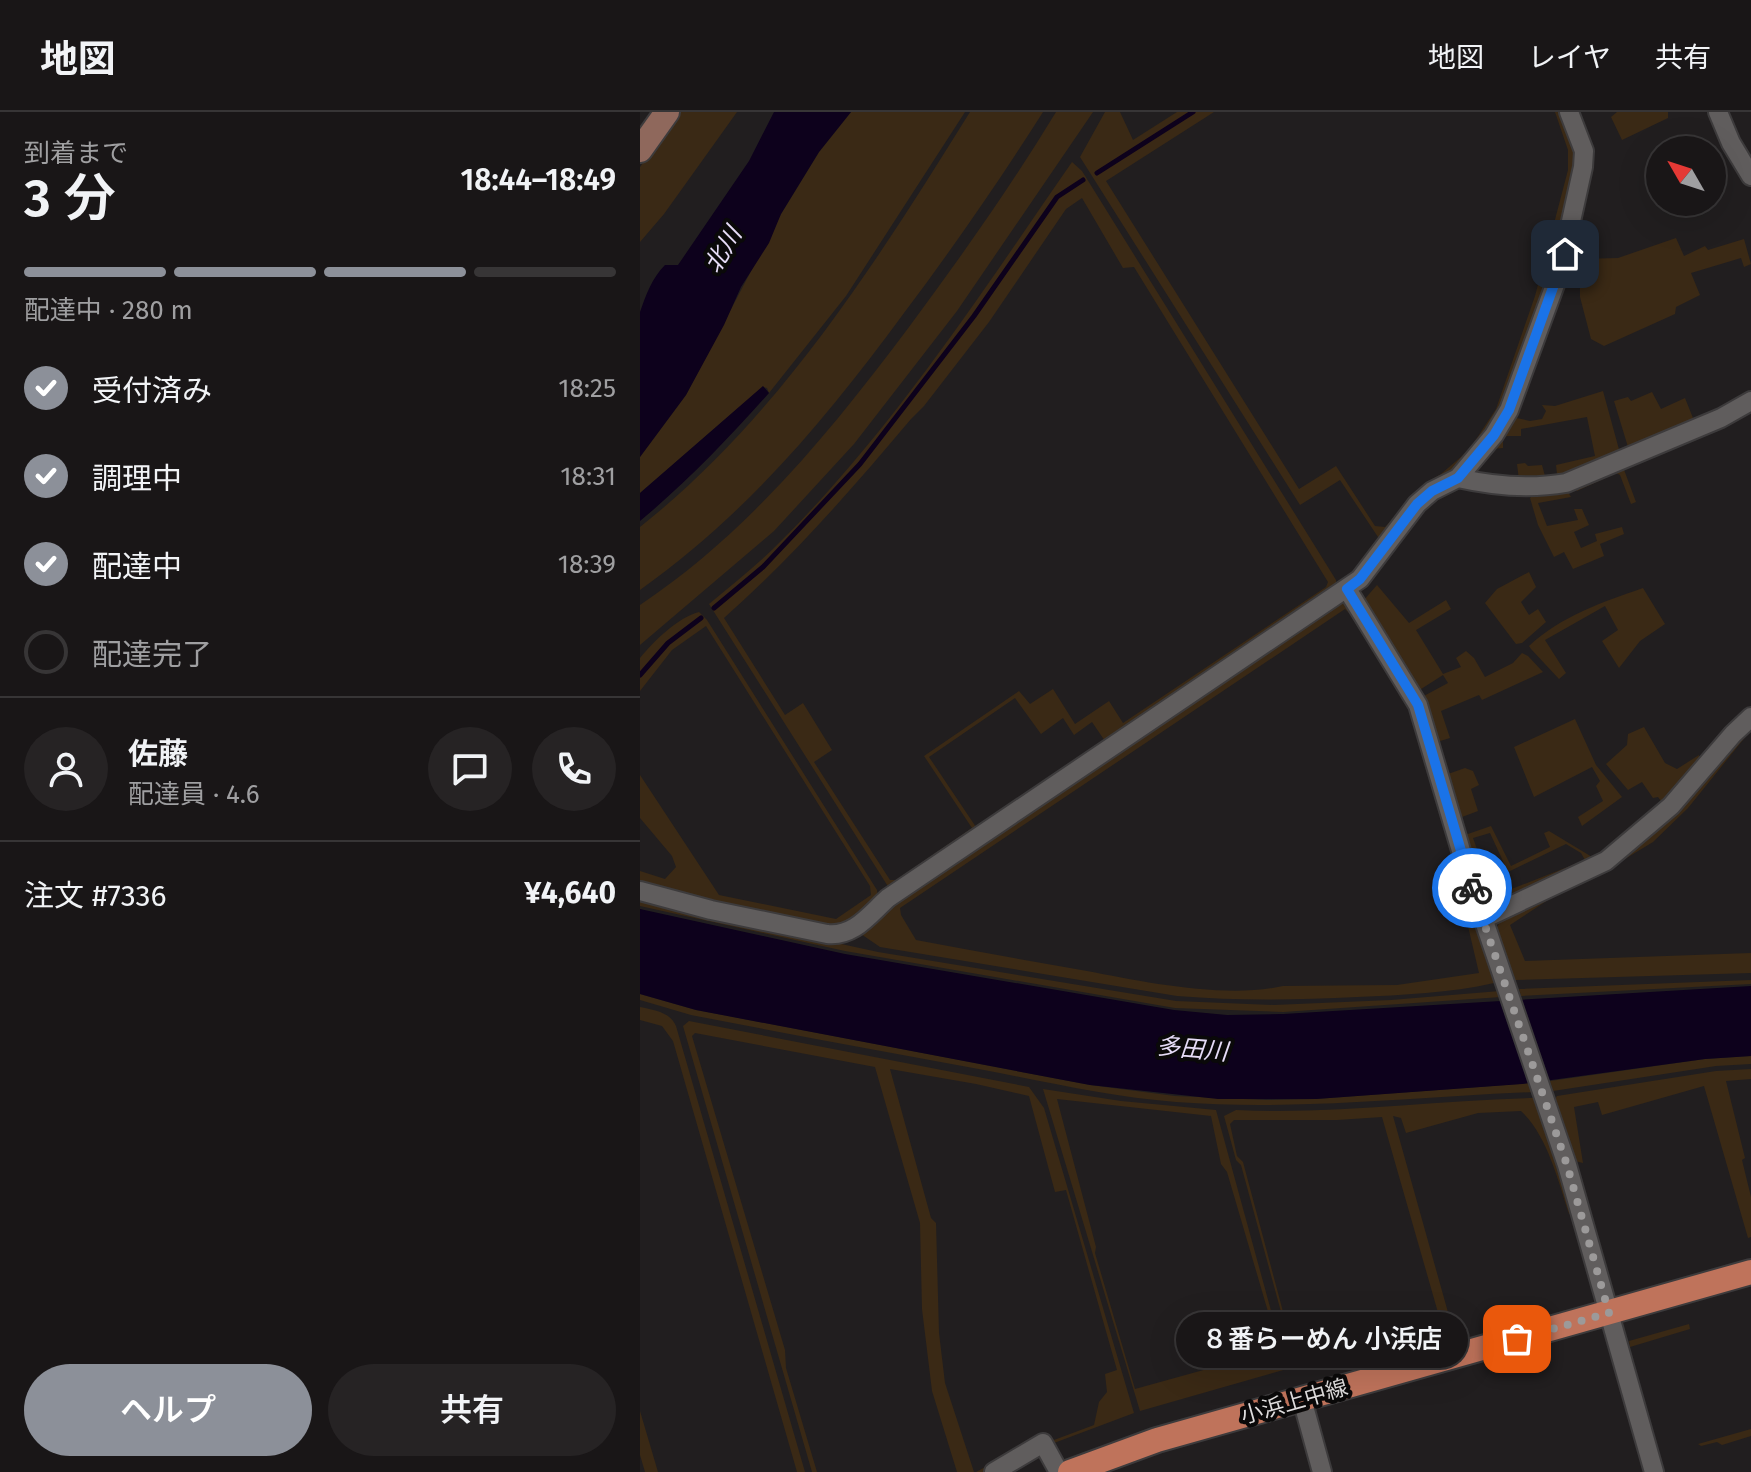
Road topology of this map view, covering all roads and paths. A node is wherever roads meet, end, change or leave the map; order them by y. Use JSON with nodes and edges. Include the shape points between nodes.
{"nodes":[{"id":1,"x":667,"y":112,"type":"edge"},
{"id":2,"x":1569,"y":112,"type":"edge"},
{"id":3,"x":1718,"y":112,"type":"edge"},
{"id":4,"x":640,"y":150,"type":"edge"},
{"id":5,"x":1751,"y":176,"type":"edge"},
{"id":6,"x":1751,"y":401,"type":"edge"},
{"id":7,"x":1458,"y":478,"type":"junction"},
{"id":8,"x":1347,"y":589,"type":"junction"},
{"id":9,"x":1751,"y":717,"type":"edge"},
{"id":10,"x":640,"y":891,"type":"edge"},
{"id":11,"x":1483,"y":919,"type":"junction"},
{"id":12,"x":1751,"y":1272,"type":"edge"},
{"id":13,"x":1609,"y":1313,"type":"junction"},
{"id":14,"x":1302,"y":1399,"type":"junction"},
{"id":15,"x":994,"y":1472,"type":"edge"},
{"id":16,"x":1059,"y":1472,"type":"edge"},
{"id":17,"x":1070,"y":1472,"type":"edge"},
{"id":18,"x":1322,"y":1472,"type":"edge"},
{"id":19,"x":1654,"y":1472,"type":"edge"}],
"edges":[{"from":1,"to":4,"type":"street"},
{"from":2,"to":7,"type":"street","via":[[1584,151],[1560,271],[1509,410]]},
{"from":3,"to":5,"type":"street"},
{"from":6,"to":7,"type":"street","via":[[1566,483],[1539,488]]},
{"from":7,"to":8,"type":"street","via":[[1417,504]]},
{"from":8,"to":10,"type":"street","via":[[888,898],[851,932],[827,934]]},
{"from":8,"to":11,"type":"street","via":[[1418,705]]},
{"from":9,"to":11,"type":"street","via":[[1671,806],[1606,861]]},
{"from":11,"to":13,"type":"street","via":[[1567,1165]]},
{"from":12,"to":13,"type":"main road","name":"小浜上中線"},
{"from":13,"to":14,"type":"main road","name":"小浜上中線"},
{"from":13,"to":19,"type":"street"},
{"from":14,"to":17,"type":"main road","name":"小浜上中線","via":[[1120,1452]]},
{"from":14,"to":18,"type":"street"},
{"from":15,"to":16,"type":"street","via":[[1043,1443]]}]}
